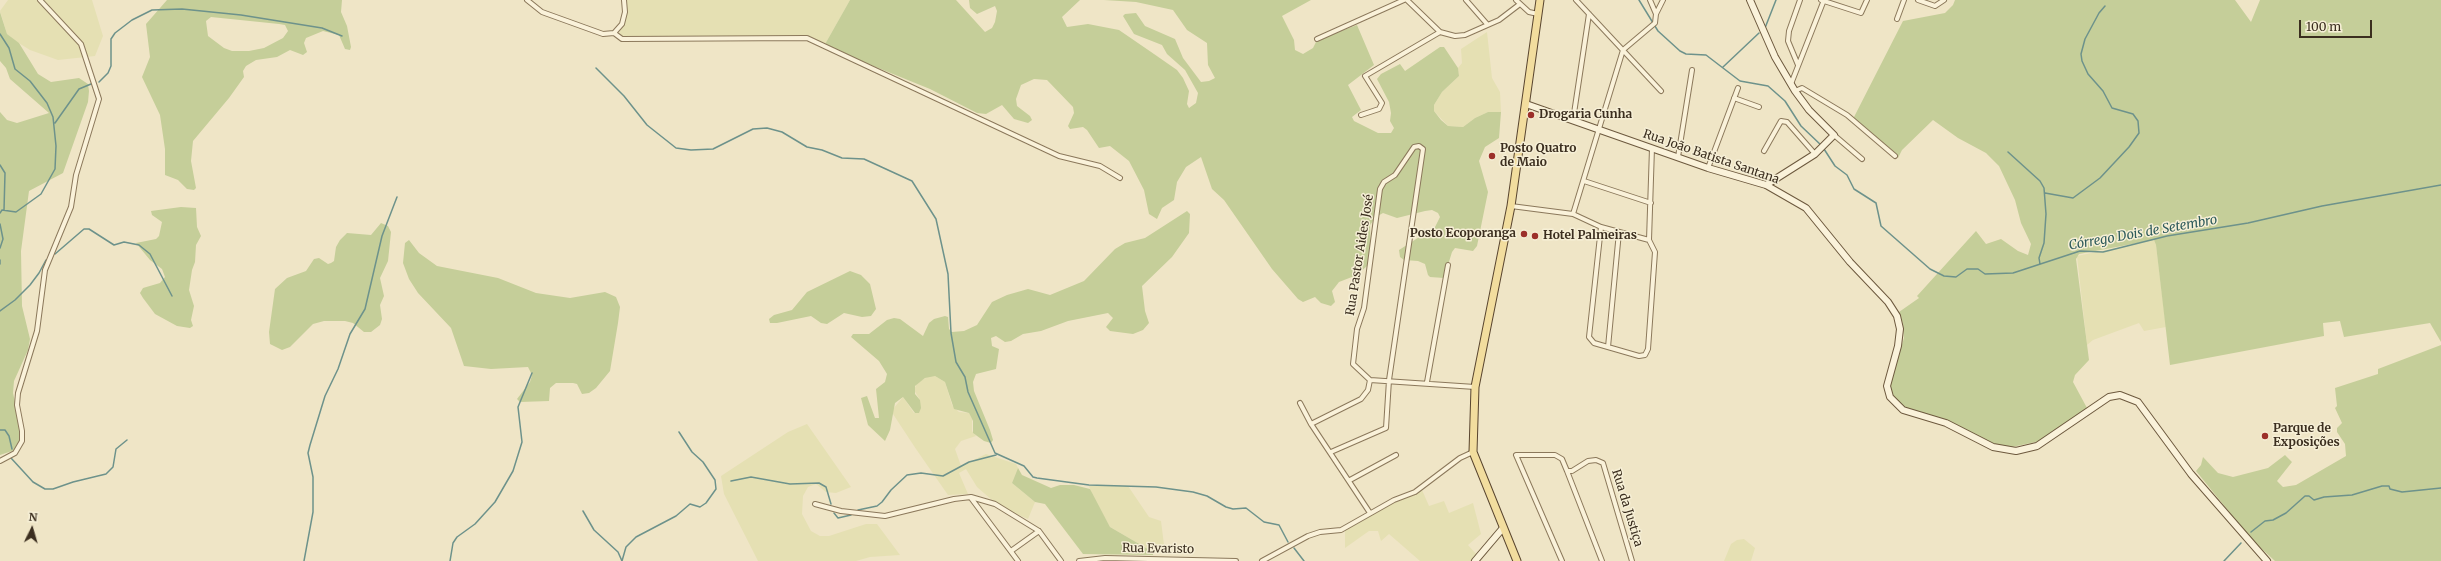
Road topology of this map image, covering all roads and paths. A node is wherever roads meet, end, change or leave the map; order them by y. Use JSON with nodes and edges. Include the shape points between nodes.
{"nodes":[{"id":1,"x":40,"y":0,"type":"edge"},
{"id":2,"x":527,"y":0,"type":"edge"},
{"id":3,"x":624,"y":0,"type":"edge"},
{"id":4,"x":1406,"y":0,"type":"edge"},
{"id":5,"x":1466,"y":0,"type":"edge"},
{"id":6,"x":1516,"y":0,"type":"edge"},
{"id":7,"x":1540,"y":0,"type":"edge"},
{"id":8,"x":1576,"y":0,"type":"edge"},
{"id":9,"x":1650,"y":0,"type":"edge"},
{"id":10,"x":1663,"y":0,"type":"edge"},
{"id":11,"x":1750,"y":0,"type":"edge"},
{"id":12,"x":1800,"y":0,"type":"edge"},
{"id":13,"x":1823,"y":0,"type":"edge"},
{"id":14,"x":1867,"y":0,"type":"edge"},
{"id":15,"x":1904,"y":0,"type":"edge"},
{"id":16,"x":1918,"y":0,"type":"edge"},
{"id":17,"x":1944,"y":0,"type":"edge"},
{"id":18,"x":1520,"y":4,"type":"junction"},
{"id":19,"x":1538,"y":14,"type":"junction"},
{"id":20,"x":1589,"y":14,"type":"junction"},
{"id":21,"x":1656,"y":14,"type":"junction"},
{"id":22,"x":1897,"y":19,"type":"dead end"},
{"id":23,"x":1488,"y":24,"type":"junction"},
{"id":24,"x":1440,"y":32,"type":"junction"},
{"id":25,"x":614,"y":33,"type":"junction"},
{"id":26,"x":1317,"y":39,"type":"dead end"},
{"id":27,"x":1622,"y":50,"type":"junction"},
{"id":28,"x":1798,"y":65,"type":"junction"},
{"id":29,"x":1692,"y":70,"type":"dead end"},
{"id":30,"x":1791,"y":84,"type":"junction"},
{"id":31,"x":1738,"y":88,"type":"dead end"},
{"id":32,"x":1661,"y":91,"type":"dead end"},
{"id":33,"x":1795,"y":91,"type":"junction"},
{"id":34,"x":1734,"y":98,"type":"junction"},
{"id":35,"x":1526,"y":104,"type":"junction"},
{"id":36,"x":1759,"y":108,"type":"dead end"},
{"id":37,"x":1361,"y":115,"type":"dead end"},
{"id":38,"x":1574,"y":120,"type":"junction"},
{"id":39,"x":1599,"y":129,"type":"junction"},
{"id":40,"x":1834,"y":135,"type":"junction"},
{"id":41,"x":1652,"y":148,"type":"junction"},
{"id":42,"x":1764,"y":151,"type":"dead end"},
{"id":43,"x":1815,"y":154,"type":"junction"},
{"id":44,"x":1895,"y":156,"type":"dead end"},
{"id":45,"x":1678,"y":157,"type":"junction"},
{"id":46,"x":1862,"y":159,"type":"dead end"},
{"id":47,"x":1708,"y":168,"type":"junction"},
{"id":48,"x":1120,"y":178,"type":"dead end"},
{"id":49,"x":1584,"y":181,"type":"junction"},
{"id":50,"x":1766,"y":185,"type":"junction"},
{"id":51,"x":1650,"y":203,"type":"junction"},
{"id":52,"x":1511,"y":206,"type":"junction"},
{"id":53,"x":1573,"y":214,"type":"junction"},
{"id":54,"x":1601,"y":227,"type":"junction"},
{"id":55,"x":1619,"y":232,"type":"junction"},
{"id":56,"x":1649,"y":240,"type":"junction"},
{"id":57,"x":1448,"y":265,"type":"dead end"},
{"id":58,"x":1608,"y":347,"type":"junction"},
{"id":59,"x":1370,"y":380,"type":"junction"},
{"id":60,"x":1389,"y":380,"type":"junction"},
{"id":61,"x":1427,"y":382,"type":"junction"},
{"id":62,"x":1475,"y":387,"type":"junction"},
{"id":63,"x":1300,"y":403,"type":"dead end"},
{"id":64,"x":1311,"y":424,"type":"junction"},
{"id":65,"x":1331,"y":452,"type":"junction"},
{"id":66,"x":1473,"y":452,"type":"junction"},
{"id":67,"x":1396,"y":455,"type":"dead end"},
{"id":68,"x":0,"y":461,"type":"edge"},
{"id":69,"x":1567,"y":471,"type":"junction"},
{"id":70,"x":1350,"y":480,"type":"junction"},
{"id":71,"x":971,"y":497,"type":"junction"},
{"id":72,"x":815,"y":504,"type":"dead end"},
{"id":73,"x":1370,"y":513,"type":"junction"},
{"id":74,"x":1503,"y":528,"type":"junction"},
{"id":75,"x":1039,"y":531,"type":"junction"},
{"id":76,"x":1010,"y":551,"type":"junction"},
{"id":77,"x":1106,"y":560,"type":"edge"},
{"id":78,"x":1150,"y":560,"type":"edge"},
{"id":79,"x":2265,"y":560,"type":"edge"},
{"id":80,"x":1018,"y":561,"type":"edge"},
{"id":81,"x":1061,"y":561,"type":"edge"},
{"id":82,"x":1079,"y":561,"type":"edge"},
{"id":83,"x":1236,"y":561,"type":"edge"},
{"id":84,"x":1262,"y":561,"type":"edge"},
{"id":85,"x":1475,"y":561,"type":"edge"},
{"id":86,"x":1516,"y":561,"type":"edge"},
{"id":87,"x":1562,"y":561,"type":"edge"},
{"id":88,"x":1602,"y":561,"type":"edge"},
{"id":89,"x":1632,"y":561,"type":"edge"}],
"edges":[{"from":1,"to":68,"type":"street","via":[[81,44],[99,99],[76,175],[71,207],[45,270],[37,331],[18,393],[22,441],[15,453]]},
{"from":2,"to":25,"type":"street","via":[[542,12],[568,22],[603,34]]},
{"from":3,"to":25,"type":"street","via":[[622,24]]},
{"from":4,"to":24,"type":"street"},
{"from":4,"to":26,"type":"street"},
{"from":5,"to":23,"type":"street"},
{"from":6,"to":18,"type":"street"},
{"from":7,"to":19,"type":"main road"},
{"from":8,"to":20,"type":"street"},
{"from":9,"to":21,"type":"street"},
{"from":10,"to":21,"type":"street"},
{"from":11,"to":30,"type":"main road","via":[[1775,57]]},
{"from":12,"to":28,"type":"street","via":[[1788,41]]},
{"from":13,"to":14,"type":"street","via":[[1862,13]]},
{"from":13,"to":28,"type":"street"},
{"from":15,"to":22,"type":"street"},
{"from":16,"to":17,"type":"street","via":[[1935,6]]},
{"from":18,"to":19,"type":"street","via":[[1529,12]]},
{"from":18,"to":23,"type":"street","via":[[1499,20]]},
{"from":19,"to":35,"type":"main road"},
{"from":20,"to":27,"type":"street"},
{"from":20,"to":38,"type":"street"},
{"from":21,"to":27,"type":"street","via":[[1655,23]]},
{"from":23,"to":24,"type":"street","via":[[1465,35],[1455,36]]},
{"from":24,"to":37,"type":"street","via":[[1365,76],[1382,103],[1379,108]]},
{"from":25,"to":48,"type":"street","via":[[622,39],[653,41],[807,38],[1059,156],[1100,166]]},
{"from":27,"to":32,"type":"street"},
{"from":27,"to":39,"type":"street"},
{"from":28,"to":30,"type":"street"},
{"from":29,"to":45,"type":"street"},
{"from":30,"to":33,"type":"main road"},
{"from":31,"to":34,"type":"street"},
{"from":33,"to":40,"type":"main road","via":[[1809,110]]},
{"from":33,"to":44,"type":"street","via":[[1802,88],[1848,115]]},
{"from":34,"to":36,"type":"street"},
{"from":34,"to":47,"type":"street"},
{"from":35,"to":38,"type":"main road","name":"Rua João Batista Santana"},
{"from":35,"to":52,"type":"main road"},
{"from":38,"to":39,"type":"main road","name":"Rua João Batista Santana"},
{"from":39,"to":41,"type":"main road","name":"Rua João Batista Santana"},
{"from":39,"to":49,"type":"street"},
{"from":40,"to":43,"type":"main road"},
{"from":40,"to":46,"type":"street"},
{"from":41,"to":45,"type":"main road","name":"Rua João Batista Santana"},
{"from":41,"to":51,"type":"street"},
{"from":42,"to":43,"type":"street","via":[[1781,121],[1787,122]]},
{"from":43,"to":50,"type":"main road"},
{"from":45,"to":47,"type":"main road","name":"Rua João Batista Santana"},
{"from":47,"to":50,"type":"main road","name":"Rua João Batista Santana"},
{"from":49,"to":51,"type":"street"},
{"from":49,"to":53,"type":"street"},
{"from":50,"to":79,"type":"main road","name":"Rua João Batista Santana","via":[[1806,208],[1850,262],[1888,302],[1897,316],[1900,329],[1898,346],[1887,386],[1890,397],[1903,410],[1946,424],[1993,447],[2016,451],[2037,446],[2109,397],[2129,397],[2138,402],[2191,474]]},
{"from":51,"to":56,"type":"street"},
{"from":52,"to":53,"type":"street"},
{"from":52,"to":62,"type":"main road"},
{"from":53,"to":54,"type":"street"},
{"from":54,"to":55,"type":"street"},
{"from":54,"to":58,"type":"street","via":[[1589,337],[1594,343]]},
{"from":55,"to":56,"type":"street"},
{"from":55,"to":58,"type":"street"},
{"from":56,"to":58,"type":"street","via":[[1655,252],[1648,350],[1645,355],[1639,356]]},
{"from":57,"to":61,"type":"street"},
{"from":59,"to":60,"type":"street"},
{"from":59,"to":60,"type":"street","name":"Rua Pastor Aides José","via":[[1353,364],[1364,308],[1380,189],[1384,182],[1395,175],[1414,147],[1419,146],[1423,149]]},
{"from":59,"to":64,"type":"street","via":[[1368,390],[1362,398]]},
{"from":60,"to":61,"type":"street"},
{"from":60,"to":65,"type":"street","via":[[1386,428]]},
{"from":61,"to":62,"type":"street"},
{"from":62,"to":66,"type":"main road"},
{"from":63,"to":64,"type":"street"},
{"from":64,"to":65,"type":"street"},
{"from":65,"to":70,"type":"street"},
{"from":66,"to":73,"type":"street","via":[[1460,458],[1425,486]]},
{"from":66,"to":74,"type":"main road"},
{"from":67,"to":70,"type":"street"},
{"from":69,"to":87,"type":"street","via":[[1562,459],[1555,455],[1516,455]]},
{"from":69,"to":88,"type":"street"},
{"from":69,"to":89,"type":"street","name":"Rua da Justiça","via":[[1572,471],[1588,461],[1596,460],[1603,463]]},
{"from":70,"to":73,"type":"street"},
{"from":71,"to":72,"type":"street","via":[[885,516],[842,511]]},
{"from":71,"to":75,"type":"street","via":[[994,504]]},
{"from":71,"to":76,"type":"street"},
{"from":73,"to":84,"type":"street","via":[[1341,530],[1308,536]]},
{"from":74,"to":85,"type":"main road"},
{"from":74,"to":86,"type":"main road"},
{"from":75,"to":76,"type":"street"},
{"from":75,"to":81,"type":"street"},
{"from":76,"to":80,"type":"street"},
{"from":77,"to":78,"type":"street","name":"Rua Evaristo"},
{"from":77,"to":82,"type":"street","name":"Rua Evaristo"},
{"from":78,"to":83,"type":"street","name":"Rua Evaristo"}]}
